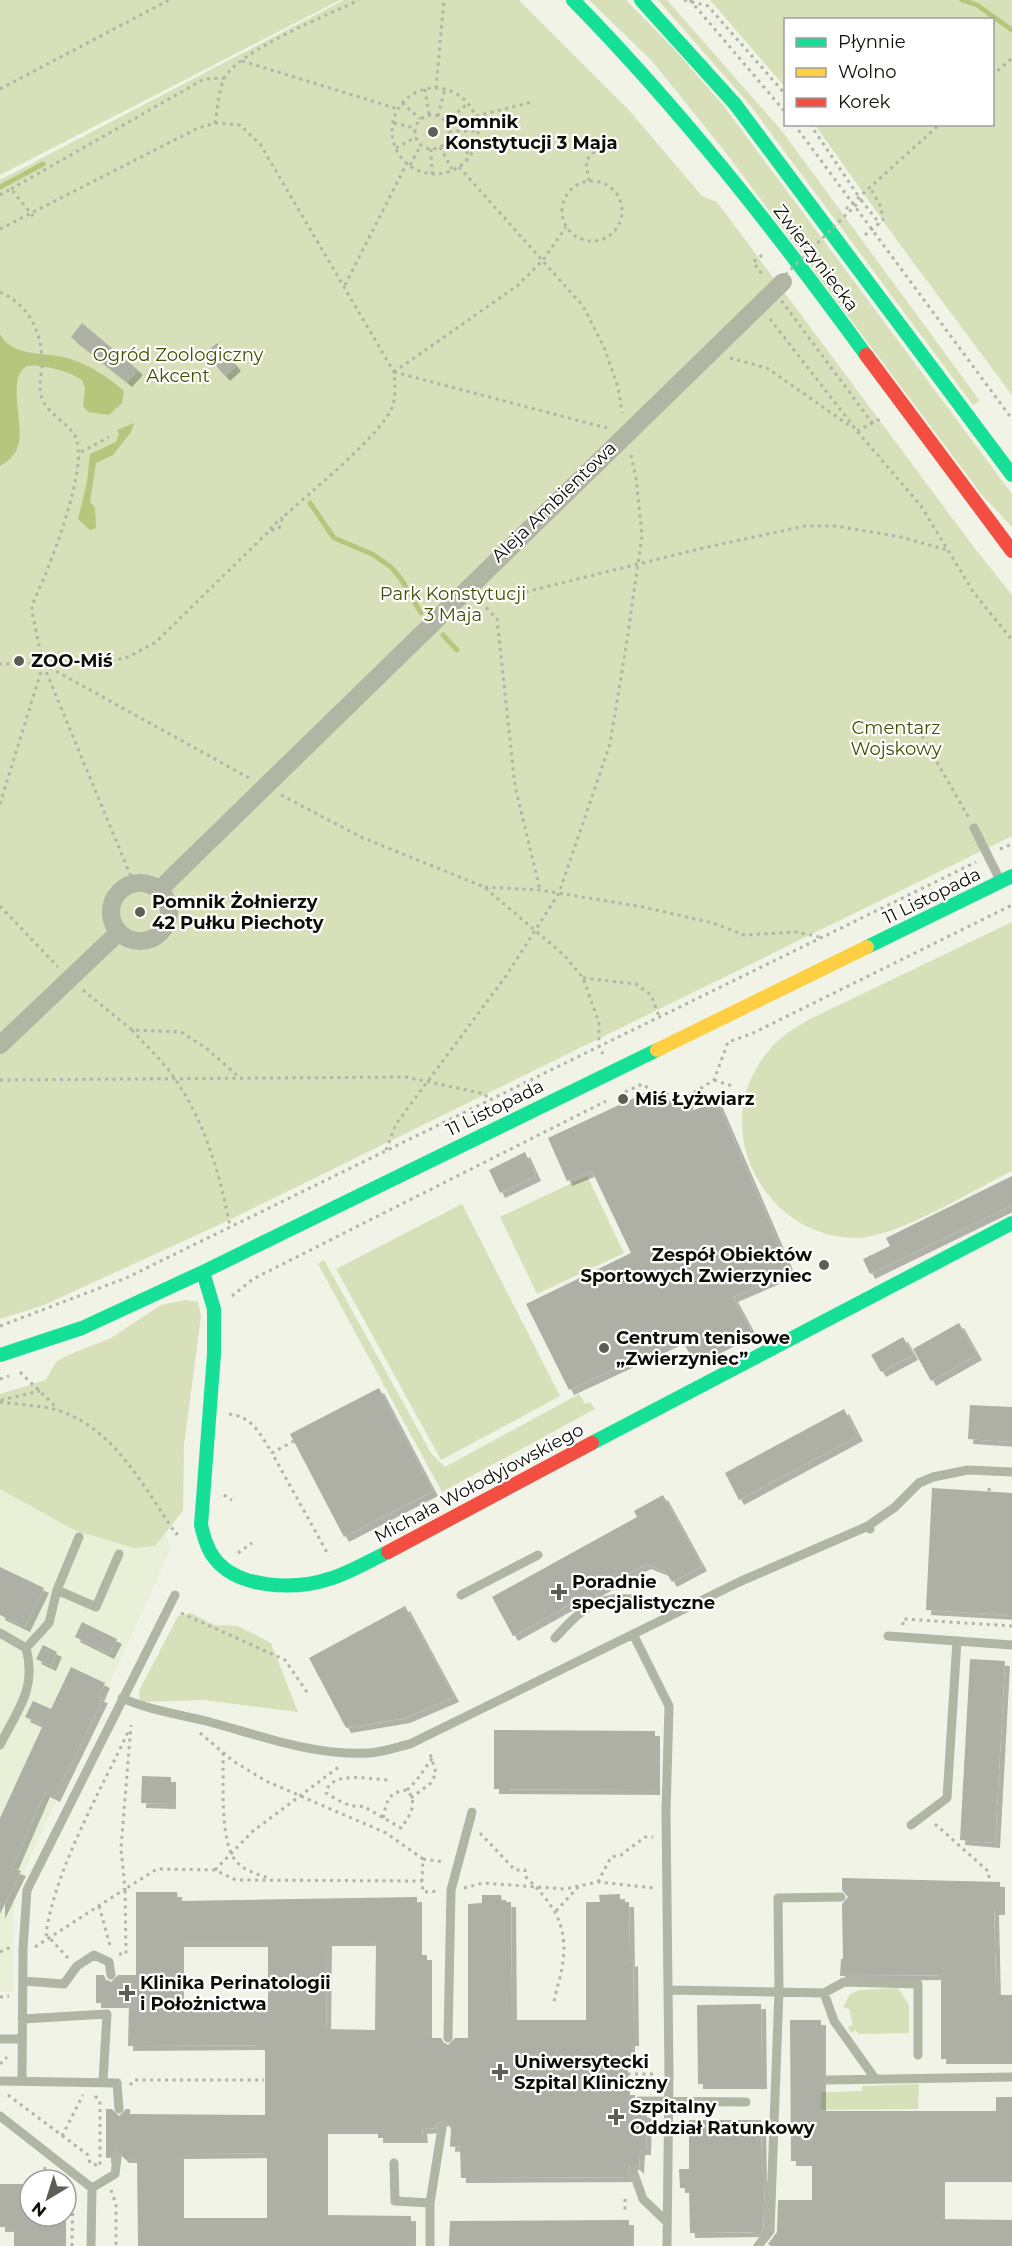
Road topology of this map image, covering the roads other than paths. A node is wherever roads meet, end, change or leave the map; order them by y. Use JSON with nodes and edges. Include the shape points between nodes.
{"nodes":[{"id":1,"x":573,"y":0,"type":"edge"},
{"id":2,"x":641,"y":0,"type":"edge"},
{"id":3,"x":783,"y":282,"type":"dead end"},
{"id":4,"x":1012,"y":475,"type":"edge"},
{"id":5,"x":1012,"y":551,"type":"edge"},
{"id":6,"x":974,"y":828,"type":"road end"},
{"id":7,"x":1008,"y":879,"type":"edge"},
{"id":8,"x":159,"y":890,"type":"junction"},
{"id":9,"x":119,"y":932,"type":"junction"},
{"id":10,"x":0,"y":1045,"type":"edge"},
{"id":11,"x":1012,"y":1223,"type":"edge"},
{"id":12,"x":203,"y":1272,"type":"junction"},
{"id":13,"x":0,"y":1355,"type":"edge"},
{"id":14,"x":1012,"y":1472,"type":"edge"},
{"id":15,"x":79,"y":1537,"type":"dead end"},
{"id":16,"x":119,"y":1554,"type":"dead end"},
{"id":17,"x":538,"y":1555,"type":"dead end"},
{"id":18,"x":57,"y":1590,"type":"junction"},
{"id":19,"x":176,"y":1594,"type":"dead end"},
{"id":20,"x":461,"y":1595,"type":"dead end"},
{"id":21,"x":632,"y":1599,"type":"dead end"},
{"id":22,"x":0,"y":1633,"type":"edge"},
{"id":23,"x":633,"y":1634,"type":"junction"},
{"id":24,"x":888,"y":1636,"type":"dead end"},
{"id":25,"x":555,"y":1638,"type":"dead end"},
{"id":26,"x":957,"y":1641,"type":"junction"},
{"id":27,"x":1012,"y":1645,"type":"edge"},
{"id":28,"x":26,"y":1648,"type":"junction"},
{"id":29,"x":122,"y":1698,"type":"junction"},
{"id":30,"x":0,"y":1744,"type":"edge"},
{"id":31,"x":472,"y":1812,"type":"dead end"},
{"id":32,"x":911,"y":1825,"type":"dead end"},
{"id":33,"x":841,"y":1897,"type":"dead end"},
{"id":34,"x":111,"y":1975,"type":"dead end"},
{"id":35,"x":23,"y":1982,"type":"junction"},
{"id":36,"x":669,"y":1990,"type":"junction"},
{"id":37,"x":778,"y":1990,"type":"junction"},
{"id":38,"x":824,"y":1993,"type":"junction"},
{"id":39,"x":107,"y":2002,"type":"dead end"},
{"id":40,"x":107,"y":2014,"type":"junction"},
{"id":41,"x":22,"y":2019,"type":"junction"},
{"id":42,"x":448,"y":2037,"type":"dead end"},
{"id":43,"x":0,"y":2039,"type":"edge"},
{"id":44,"x":22,"y":2039,"type":"junction"},
{"id":45,"x":918,"y":2055,"type":"dead end"},
{"id":46,"x":874,"y":2077,"type":"junction"},
{"id":47,"x":1012,"y":2078,"type":"edge"},
{"id":48,"x":828,"y":2080,"type":"dead end"},
{"id":49,"x":0,"y":2081,"type":"edge"},
{"id":50,"x":21,"y":2081,"type":"junction"},
{"id":51,"x":103,"y":2081,"type":"junction"},
{"id":52,"x":639,"y":2101,"type":"dead end"},
{"id":53,"x":669,"y":2101,"type":"junction"},
{"id":54,"x":746,"y":2102,"type":"dead end"},
{"id":55,"x":119,"y":2109,"type":"dead end"},
{"id":56,"x":0,"y":2116,"type":"edge"},
{"id":57,"x":442,"y":2128,"type":"dead end"},
{"id":58,"x":117,"y":2158,"type":"dead end"},
{"id":59,"x":394,"y":2163,"type":"dead end"},
{"id":60,"x":633,"y":2171,"type":"dead end"},
{"id":61,"x":92,"y":2188,"type":"junction"},
{"id":62,"x":430,"y":2204,"type":"junction"},
{"id":63,"x":667,"y":2222,"type":"junction"},
{"id":64,"x":91,"y":2246,"type":"edge"},
{"id":65,"x":430,"y":2246,"type":"edge"},
{"id":66,"x":667,"y":2246,"type":"edge"},
{"id":67,"x":758,"y":2246,"type":"edge"}],
"edges":[{"from":1,"to":5,"type":"street","name":"Zwierzyniecka","via":[[672,102],[726,168]]},
{"from":2,"to":4,"type":"street","name":"Zwierzyniecka","via":[[742,114]]},
{"from":3,"to":8,"type":"street","name":"Aleja Ambientowa"},
{"from":6,"to":7,"type":"lane","via":[[987,856]]},
{"from":7,"to":12,"type":"street","name":"11 Listopada"},
{"from":8,"to":9,"type":"street","via":[[147,884],[134,884],[120,891],[112,903],[112,919]]},
{"from":8,"to":9,"type":"street","via":[[169,915],[159,934],[139,941]]},
{"from":9,"to":10,"type":"street"},
{"from":11,"to":12,"type":"street","name":"Michała Wołodyjowskiego","via":[[855,1302],[415,1539],[315,1582],[254,1581],[235,1576],[222,1568],[206,1549],[201,1525],[214,1309]]},
{"from":12,"to":13,"type":"street","name":"11 Listopada","via":[[82,1328]]},
{"from":14,"to":23,"type":"lane","via":[[968,1470],[933,1477],[919,1484],[869,1528],[739,1582]]},
{"from":15,"to":18,"type":"lane"},
{"from":16,"to":18,"type":"lane","via":[[96,1607]]},
{"from":17,"to":20,"type":"lane"},
{"from":18,"to":28,"type":"lane","via":[[49,1623]]},
{"from":19,"to":29,"type":"lane"},
{"from":21,"to":25,"type":"lane","via":[[612,1597],[597,1602]]},
{"from":22,"to":28,"type":"lane"},
{"from":23,"to":29,"type":"lane","via":[[417,1741],[371,1753],[305,1748],[149,1710]]},
{"from":23,"to":36,"type":"lane","via":[[669,1706]]},
{"from":24,"to":26,"type":"lane"},
{"from":26,"to":27,"type":"lane"},
{"from":26,"to":32,"type":"lane","via":[[947,1798]]},
{"from":28,"to":30,"type":"lane","via":[[30,1682]]},
{"from":29,"to":35,"type":"lane","via":[[27,1890]]},
{"from":31,"to":42,"type":"lane","via":[[452,1890]]},
{"from":33,"to":37,"type":"lane","via":[[778,1898]]},
{"from":34,"to":35,"type":"lane","via":[[109,1962],[94,1955],[77,1966],[64,1984]]},
{"from":35,"to":41,"type":"lane"},
{"from":36,"to":37,"type":"lane"},
{"from":36,"to":53,"type":"lane"},
{"from":37,"to":38,"type":"lane"},
{"from":37,"to":67,"type":"lane","via":[[770,2231]]},
{"from":38,"to":45,"type":"lane","via":[[844,1982],[918,1984]]},
{"from":38,"to":46,"type":"lane","via":[[834,2021]]},
{"from":39,"to":40,"type":"lane"},
{"from":40,"to":41,"type":"lane"},
{"from":40,"to":51,"type":"lane"},
{"from":41,"to":44,"type":"lane"},
{"from":43,"to":44,"type":"lane"},
{"from":44,"to":50,"type":"lane"},
{"from":46,"to":47,"type":"lane"},
{"from":46,"to":48,"type":"lane"},
{"from":49,"to":50,"type":"lane"},
{"from":50,"to":51,"type":"lane"},
{"from":51,"to":55,"type":"lane","via":[[117,2083]]},
{"from":52,"to":53,"type":"lane"},
{"from":53,"to":54,"type":"lane"},
{"from":53,"to":63,"type":"lane"},
{"from":56,"to":61,"type":"lane"},
{"from":57,"to":62,"type":"lane"},
{"from":58,"to":61,"type":"lane","via":[[115,2174]]},
{"from":59,"to":62,"type":"lane","via":[[395,2201]]},
{"from":60,"to":63,"type":"lane","via":[[643,2199]]},
{"from":61,"to":64,"type":"lane"},
{"from":62,"to":65,"type":"lane"},
{"from":63,"to":66,"type":"lane"}]}
